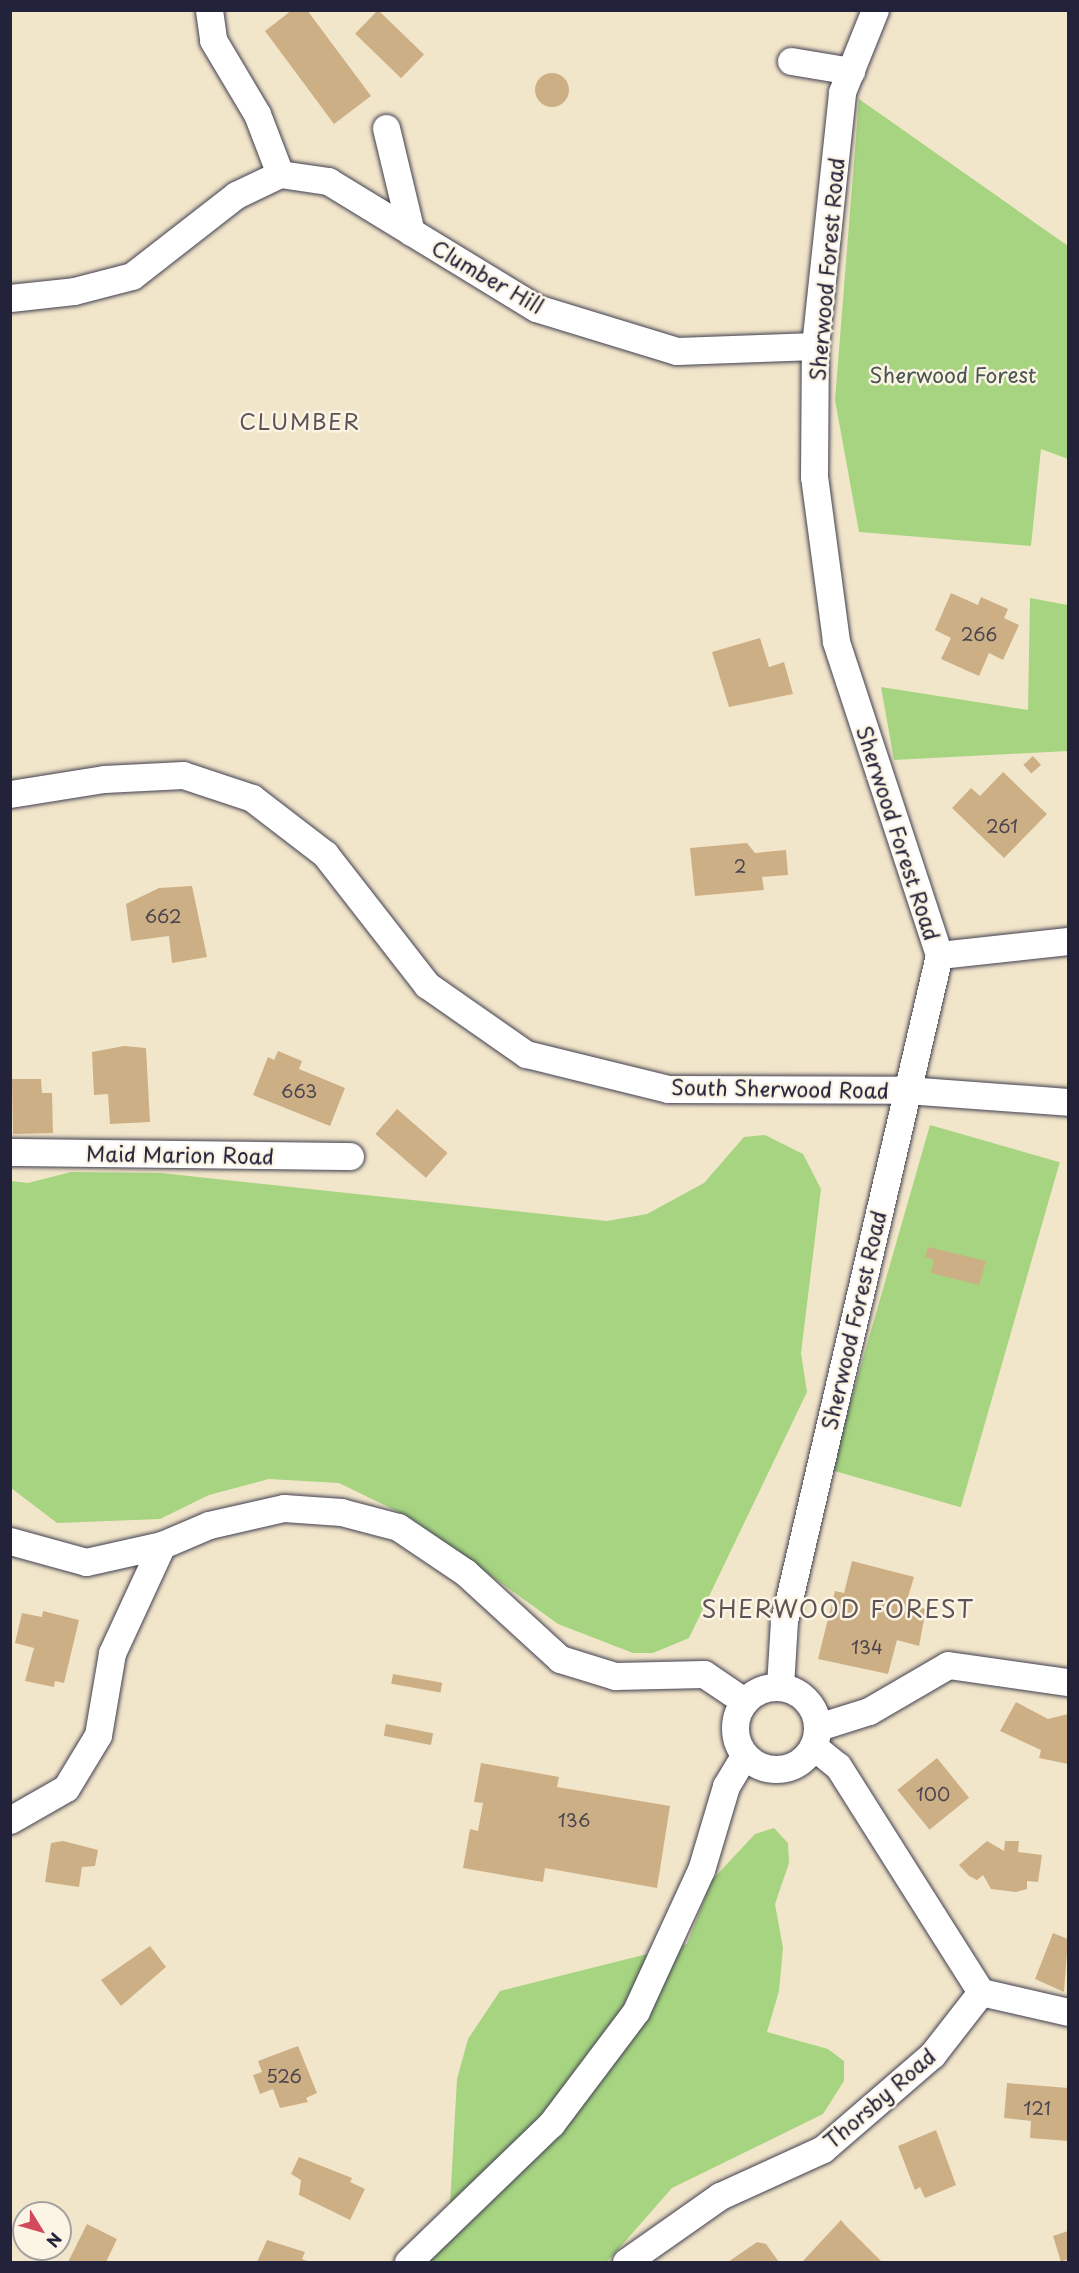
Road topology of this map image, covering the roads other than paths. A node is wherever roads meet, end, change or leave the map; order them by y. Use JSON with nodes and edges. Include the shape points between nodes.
{"nodes":[{"id":1,"x":209,"y":10,"type":"edge"},
{"id":2,"x":875,"y":10,"type":"edge"},
{"id":3,"x":791,"y":61,"type":"dead end"},
{"id":4,"x":851,"y":71,"type":"junction"},
{"id":5,"x":386,"y":128,"type":"dead end"},
{"id":6,"x":280,"y":174,"type":"junction"},
{"id":7,"x":411,"y":232,"type":"junction"},
{"id":8,"x":10,"y":298,"type":"edge"},
{"id":9,"x":815,"y":346,"type":"junction"},
{"id":10,"x":10,"y":794,"type":"edge"},
{"id":11,"x":1068,"y":941,"type":"edge"},
{"id":12,"x":939,"y":955,"type":"junction"},
{"id":13,"x":906,"y":1090,"type":"junction"},
{"id":14,"x":1068,"y":1102,"type":"edge"},
{"id":15,"x":10,"y":1152,"type":"edge"},
{"id":16,"x":350,"y":1156,"type":"dead end"},
{"id":17,"x":10,"y":1541,"type":"edge"},
{"id":18,"x":162,"y":1545,"type":"junction"},
{"id":19,"x":1068,"y":1682,"type":"edge"},
{"id":20,"x":780,"y":1686,"type":"junction"},
{"id":21,"x":744,"y":1701,"type":"junction"},
{"id":22,"x":815,"y":1737,"type":"junction"},
{"id":23,"x":744,"y":1756,"type":"junction"},
{"id":24,"x":10,"y":1821,"type":"edge"},
{"id":25,"x":981,"y":1992,"type":"junction"},
{"id":26,"x":1068,"y":2012,"type":"edge"},
{"id":27,"x":408,"y":2262,"type":"edge"},
{"id":28,"x":626,"y":2262,"type":"edge"}],
"edges":[{"from":1,"to":6,"type":"street","via":[[213,40],[257,114]]},
{"from":2,"to":4,"type":"street","name":"Sherwood Forest Road"},
{"from":3,"to":4,"type":"street"},
{"from":4,"to":9,"type":"street","name":"Sherwood Forest Road","via":[[842,92]]},
{"from":5,"to":7,"type":"street"},
{"from":6,"to":7,"type":"street","name":"Clumber Hill","via":[[328,181]]},
{"from":6,"to":8,"type":"street","via":[[236,195],[132,276],[74,291]]},
{"from":7,"to":9,"type":"street","name":"Clumber Hill","via":[[536,308],[677,351]]},
{"from":9,"to":12,"type":"street","name":"Sherwood Forest Road","via":[[814,477],[837,641]]},
{"from":10,"to":13,"type":"street","name":"South Sherwood Road","via":[[104,779],[183,775],[252,798],[325,854],[427,985],[526,1054],[668,1089]]},
{"from":11,"to":12,"type":"street"},
{"from":12,"to":13,"type":"street","name":"Sherwood Forest Road"},
{"from":13,"to":14,"type":"street","name":"South Sherwood Road"},
{"from":13,"to":20,"type":"street","name":"Sherwood Forest Road","via":[[784,1621]]},
{"from":15,"to":16,"type":"street","name":"Maid Marion Road"},
{"from":17,"to":18,"type":"street","via":[[86,1562]]},
{"from":18,"to":21,"type":"street","via":[[209,1524],[284,1508],[352,1515],[398,1527],[465,1572],[560,1659],[615,1676],[704,1674]]},
{"from":18,"to":24,"type":"street","via":[[112,1653],[98,1735],[66,1788]]},
{"from":19,"to":22,"type":"street","via":[[948,1665]]},
{"from":20,"to":21,"type":"street","via":[[760,1689]]},
{"from":20,"to":22,"type":"street","via":[[799,1693],[812,1707]]},
{"from":21,"to":23,"type":"street","via":[[735,1718],[735,1738]]},
{"from":22,"to":23,"type":"street","via":[[800,1762],[781,1769],[761,1767]]},
{"from":22,"to":25,"type":"street","via":[[838,1766]]},
{"from":23,"to":27,"type":"street","via":[[726,1786],[701,1870],[636,2011],[551,2124]]},
{"from":25,"to":26,"type":"street"},
{"from":25,"to":28,"type":"street","name":"Thorsby Road","via":[[932,2055],[823,2149],[720,2196]]}]}
